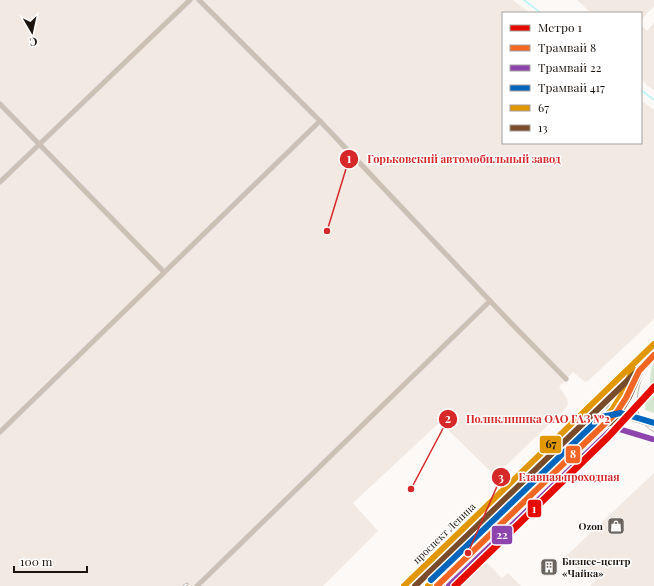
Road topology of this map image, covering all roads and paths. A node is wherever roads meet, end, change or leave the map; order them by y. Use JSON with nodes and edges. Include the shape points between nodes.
{"nodes":[{"id":1,"x":190,"y":0,"type":"edge"},
{"id":2,"x":199,"y":0,"type":"edge"},
{"id":3,"x":0,"y":104,"type":"edge"},
{"id":4,"x":320,"y":121,"type":"junction"},
{"id":5,"x":39,"y":145,"type":"junction"},
{"id":6,"x":0,"y":182,"type":"edge"},
{"id":7,"x":164,"y":272,"type":"junction"},
{"id":8,"x":490,"y":301,"type":"junction"},
{"id":9,"x":654,"y":344,"type":"edge"},
{"id":10,"x":637,"y":361,"type":"junction"},
{"id":11,"x":566,"y":379,"type":"dead end"},
{"id":12,"x":598,"y":397,"type":"junction"},
{"id":13,"x":612,"y":410,"type":"junction"},
{"id":14,"x":654,"y":425,"type":"edge"},
{"id":15,"x":0,"y":432,"type":"edge"},
{"id":16,"x":480,"y":512,"type":"junction"},
{"id":17,"x":492,"y":524,"type":"junction"},
{"id":18,"x":197,"y":586,"type":"edge"},
{"id":19,"x":404,"y":586,"type":"edge"},
{"id":20,"x":428,"y":586,"type":"edge"}],
"edges":[{"from":1,"to":5,"type":"street"},
{"from":2,"to":4,"type":"street"},
{"from":3,"to":5,"type":"street"},
{"from":4,"to":7,"type":"street"},
{"from":4,"to":8,"type":"street"},
{"from":5,"to":6,"type":"street"},
{"from":5,"to":7,"type":"street"},
{"from":7,"to":15,"type":"street"},
{"from":8,"to":11,"type":"street"},
{"from":8,"to":18,"type":"street"},
{"from":9,"to":10,"type":"main road","name":"проспект Ленина"},
{"from":10,"to":12,"type":"main road","name":"проспект Ленина"},
{"from":10,"to":13,"type":"main road","name":"проспект Ленина"},
{"from":12,"to":13,"type":"street"},
{"from":12,"to":16,"type":"main road","name":"проспект Ленина"},
{"from":13,"to":14,"type":"street"},
{"from":13,"to":17,"type":"main road","name":"проспект Ленина"},
{"from":16,"to":17,"type":"main road"},
{"from":16,"to":19,"type":"main road","name":"проспект Ленина"},
{"from":17,"to":20,"type":"main road","name":"проспект Ленина"}]}
